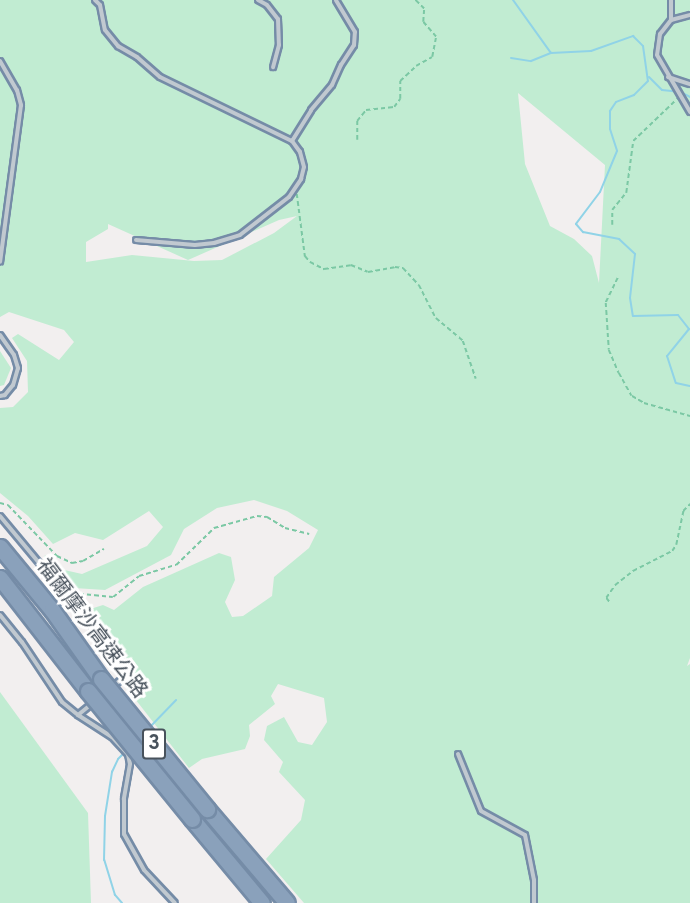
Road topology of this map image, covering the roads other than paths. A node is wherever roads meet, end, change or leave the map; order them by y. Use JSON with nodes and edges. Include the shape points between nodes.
{"nodes":[{"id":1,"x":95,"y":0,"type":"edge"},
{"id":2,"x":258,"y":0,"type":"edge"},
{"id":3,"x":336,"y":0,"type":"edge"},
{"id":4,"x":671,"y":0,"type":"edge"},
{"id":5,"x":690,"y":15,"type":"edge"},
{"id":6,"x":671,"y":20,"type":"junction"},
{"id":7,"x":0,"y":61,"type":"edge"},
{"id":8,"x":273,"y":67,"type":"dead end"},
{"id":9,"x":668,"y":77,"type":"junction"},
{"id":10,"x":689,"y":84,"type":"edge"},
{"id":11,"x":690,"y":112,"type":"edge"},
{"id":12,"x":292,"y":141,"type":"junction"},
{"id":13,"x":136,"y":240,"type":"dead end"},
{"id":14,"x":0,"y":262,"type":"edge"},
{"id":15,"x":0,"y":335,"type":"edge"},
{"id":16,"x":0,"y":396,"type":"edge"},
{"id":17,"x":0,"y":516,"type":"edge"},
{"id":18,"x":0,"y":547,"type":"edge"},
{"id":19,"x":0,"y":578,"type":"edge"},
{"id":20,"x":0,"y":615,"type":"edge"},
{"id":21,"x":78,"y":715,"type":"junction"},
{"id":22,"x":458,"y":754,"type":"dead end"},
{"id":23,"x":175,"y":903,"type":"edge"},
{"id":24,"x":262,"y":903,"type":"edge"},
{"id":25,"x":287,"y":903,"type":"edge"},
{"id":26,"x":534,"y":903,"type":"edge"}],
"edges":[{"from":1,"to":12,"type":"lane","via":[[100,5],[105,30],[118,46],[160,77]]},
{"from":2,"to":8,"type":"lane","via":[[267,4],[278,19],[279,45]]},
{"from":3,"to":12,"type":"lane","via":[[355,32],[354,45],[332,85]]},
{"from":4,"to":6,"type":"lane"},
{"from":5,"to":6,"type":"lane"},
{"from":6,"to":9,"type":"lane","via":[[660,34],[657,55]]},
{"from":7,"to":14,"type":"lane","via":[[21,105]]},
{"from":9,"to":10,"type":"lane"},
{"from":9,"to":11,"type":"lane"},
{"from":12,"to":13,"type":"lane","via":[[304,167],[296,187],[289,197],[240,235],[195,245]]},
{"from":15,"to":16,"type":"lane","via":[[18,368],[13,386]]},
{"from":17,"to":21,"type":"lane","via":[[120,661],[123,678]]},
{"from":18,"to":25,"type":"highway","name":"福爾摩沙高速公路","number":"3","bridge":true,"via":[[52,610],[101,679]]},
{"from":19,"to":24,"type":"highway","name":"福爾摩沙高速公路","number":"3","bridge":true},
{"from":20,"to":21,"type":"lane","via":[[62,702]]},
{"from":21,"to":23,"type":"lane","via":[[112,737],[128,754],[124,834],[144,870]]},
{"from":22,"to":26,"type":"lane","via":[[481,811],[525,834]]}]}
